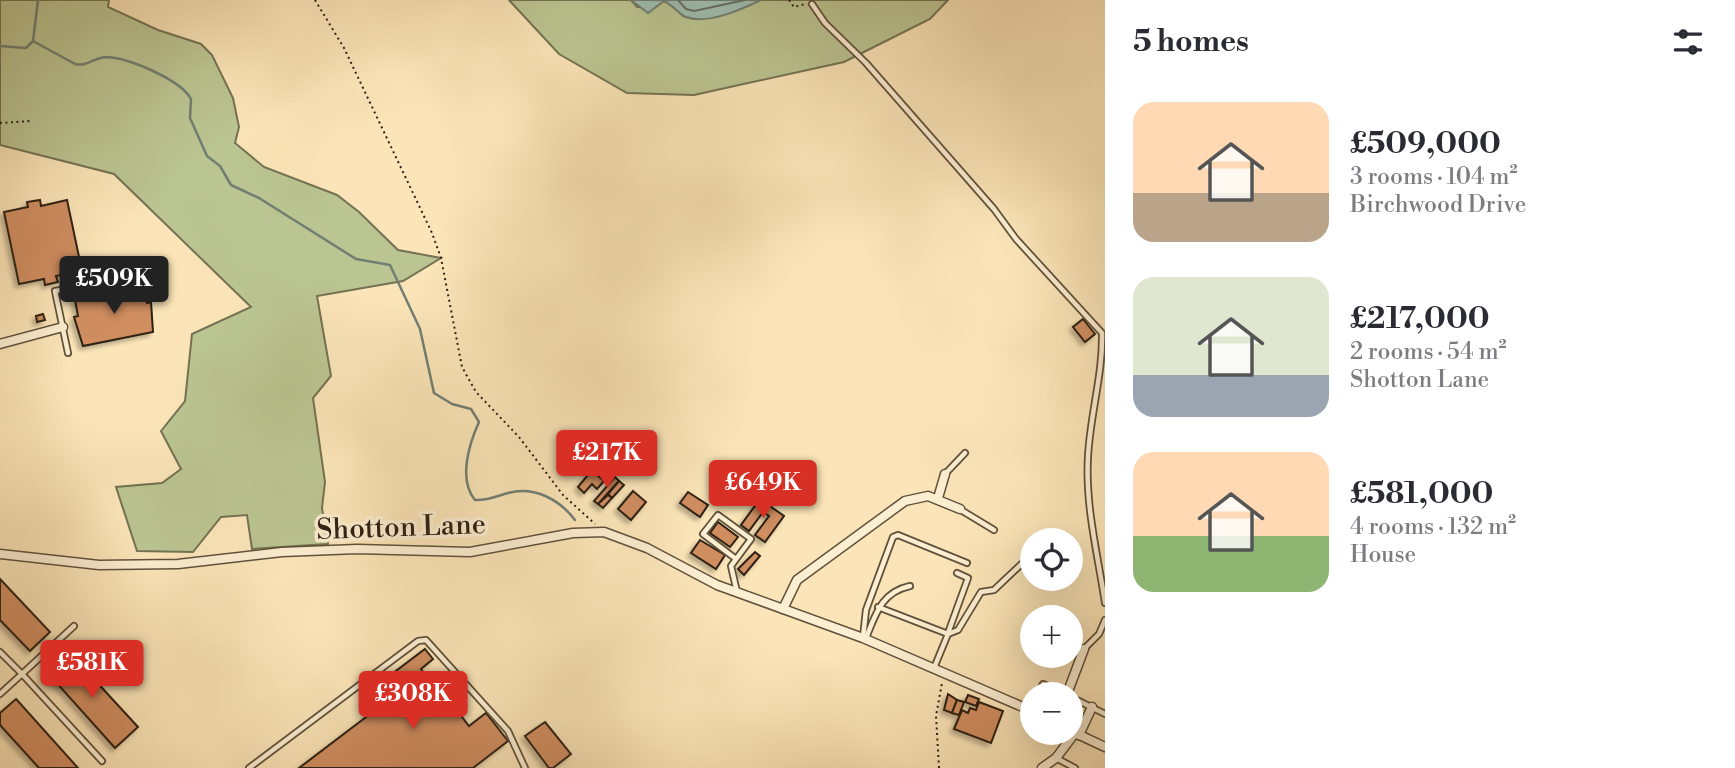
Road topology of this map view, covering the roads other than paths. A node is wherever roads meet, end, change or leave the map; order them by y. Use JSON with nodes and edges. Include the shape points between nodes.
{"nodes":[{"id":1,"x":812,"y":4,"type":"road end"},
{"id":2,"x":73,"y":288,"type":"dead end"},
{"id":3,"x":63,"y":327,"type":"junction"},
{"id":4,"x":0,"y":344,"type":"edge"},
{"id":5,"x":68,"y":353,"type":"dead end"},
{"id":6,"x":965,"y":453,"type":"dead end"},
{"id":7,"x":946,"y":474,"type":"joint"},
{"id":8,"x":938,"y":498,"type":"junction"},
{"id":9,"x":960,"y":509,"type":"joint"},
{"id":10,"x":994,"y":530,"type":"dead end"},
{"id":11,"x":0,"y":554,"type":"edge"},
{"id":12,"x":736,"y":559,"type":"junction"},
{"id":13,"x":967,"y":563,"type":"dead end"},
{"id":14,"x":1020,"y":566,"type":"edge"},
{"id":15,"x":957,"y":573,"type":"dead end"},
{"id":16,"x":910,"y":586,"type":"dead end"},
{"id":17,"x":737,"y":593,"type":"junction"},
{"id":18,"x":1105,"y":603,"type":"edge"},
{"id":19,"x":878,"y":607,"type":"junction"},
{"id":20,"x":783,"y":609,"type":"junction"},
{"id":21,"x":1105,"y":620,"type":"edge"},
{"id":22,"x":74,"y":626,"type":"dead end"},
{"id":23,"x":948,"y":634,"type":"junction"},
{"id":24,"x":865,"y":639,"type":"junction"},
{"id":25,"x":1084,"y":649,"type":"joint"},
{"id":26,"x":0,"y":652,"type":"edge"},
{"id":27,"x":934,"y":670,"type":"junction"},
{"id":28,"x":22,"y":674,"type":"junction"},
{"id":29,"x":1073,"y":682,"type":"edge"},
{"id":30,"x":0,"y":694,"type":"edge"},
{"id":31,"x":1083,"y":702,"type":"edge"},
{"id":32,"x":1020,"y":703,"type":"edge"},
{"id":33,"x":1092,"y":707,"type":"junction"},
{"id":34,"x":1105,"y":714,"type":"edge"},
{"id":35,"x":1083,"y":721,"type":"edge"},
{"id":36,"x":1083,"y":737,"type":"edge"},
{"id":37,"x":1066,"y":745,"type":"edge"},
{"id":38,"x":1105,"y":747,"type":"edge"},
{"id":39,"x":1056,"y":758,"type":"junction"},
{"id":40,"x":102,"y":761,"type":"dead end"},
{"id":41,"x":249,"y":768,"type":"edge"},
{"id":42,"x":525,"y":768,"type":"edge"},
{"id":43,"x":1042,"y":768,"type":"edge"},
{"id":44,"x":1075,"y":768,"type":"edge"}],
"edges":[{"from":1,"to":18,"type":"lane","via":[[1102,332],[1088,458]]},
{"from":2,"to":3,"type":"lane","via":[[55,291]]},
{"from":3,"to":4,"type":"street"},
{"from":3,"to":5,"type":"lane"},
{"from":6,"to":7,"type":"lane"},
{"from":7,"to":8,"type":"street"},
{"from":8,"to":9,"type":"street"},
{"from":8,"to":20,"type":"street","via":[[918,496],[905,501],[797,580]]},
{"from":9,"to":10,"type":"lane"},
{"from":11,"to":17,"type":"street","name":"Shotton Lane","via":[[99,565],[178,564],[282,552],[470,552],[573,533],[604,532]]},
{"from":12,"to":12,"type":"lane","via":[[703,534],[718,515],[751,539]]},
{"from":12,"to":17,"type":"lane","via":[[731,566]]},
{"from":13,"to":24,"type":"lane","via":[[898,535],[893,537],[866,610]]},
{"from":14,"to":23,"type":"lane","via":[[995,590],[981,592],[958,630]]},
{"from":15,"to":23,"type":"lane","via":[[968,578]]},
{"from":16,"to":19,"type":"lane","via":[[890,592]]},
{"from":17,"to":20,"type":"street","name":"Shotton Lane"},
{"from":19,"to":23,"type":"lane"},
{"from":19,"to":24,"type":"lane"},
{"from":20,"to":24,"type":"street","name":"Shotton Lane"},
{"from":21,"to":25,"type":"lane"},
{"from":22,"to":28,"type":"lane"},
{"from":23,"to":27,"type":"lane"},
{"from":24,"to":27,"type":"street","name":"Shotton Lane"},
{"from":25,"to":29,"type":"street"},
{"from":26,"to":28,"type":"lane"},
{"from":27,"to":32,"type":"street","name":"Shotton Lane"},
{"from":28,"to":30,"type":"lane"},
{"from":28,"to":40,"type":"lane"},
{"from":31,"to":33,"type":"lane"},
{"from":33,"to":34,"type":"lane"},
{"from":33,"to":35,"type":"street"},
{"from":36,"to":38,"type":"street"},
{"from":37,"to":39,"type":"street"},
{"from":39,"to":43,"type":"street"},
{"from":39,"to":44,"type":"lane"},
{"from":41,"to":42,"type":"lane","via":[[334,701],[418,641],[426,640],[508,731]]}]}
